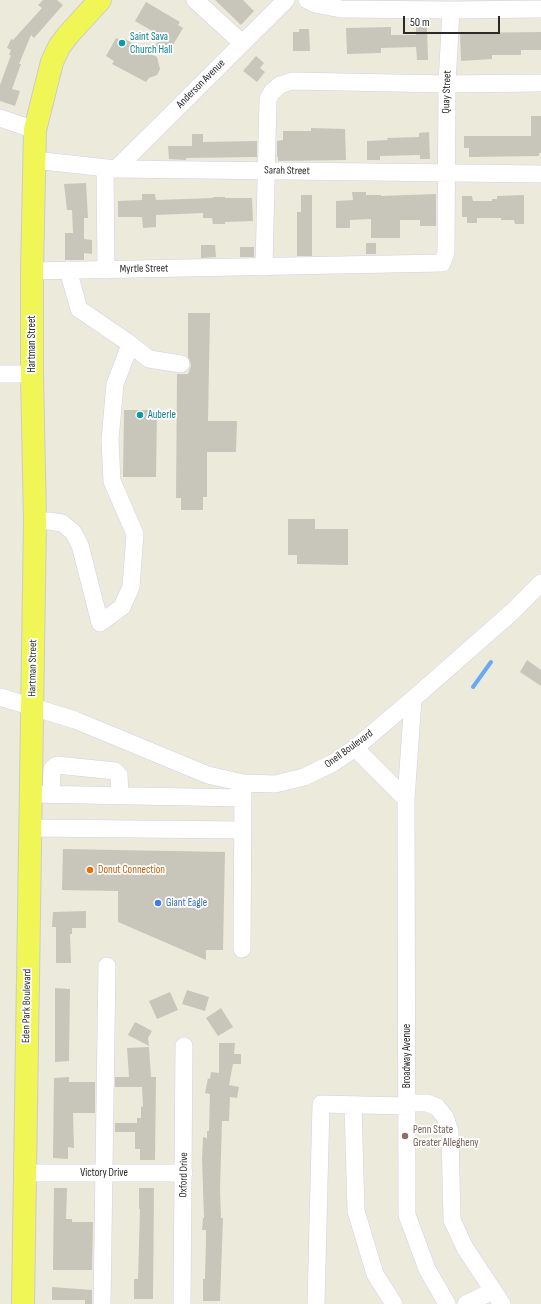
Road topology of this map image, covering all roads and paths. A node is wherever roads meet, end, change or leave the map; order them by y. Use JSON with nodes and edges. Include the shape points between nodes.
{"nodes":[{"id":1,"x":100,"y":0,"type":"edge"},
{"id":2,"x":195,"y":0,"type":"edge"},
{"id":3,"x":286,"y":0,"type":"edge"},
{"id":4,"x":307,"y":0,"type":"edge"},
{"id":5,"x":541,"y":9,"type":"edge"},
{"id":6,"x":451,"y":10,"type":"junction"},
{"id":7,"x":242,"y":43,"type":"junction"},
{"id":8,"x":541,"y":83,"type":"edge"},
{"id":9,"x":447,"y":84,"type":"junction"},
{"id":10,"x":0,"y":118,"type":"edge"},
{"id":11,"x":35,"y":130,"type":"junction"},
{"id":12,"x":34,"y":160,"type":"junction"},
{"id":13,"x":110,"y":169,"type":"junction"},
{"id":14,"x":266,"y":171,"type":"junction"},
{"id":15,"x":446,"y":173,"type":"junction"},
{"id":16,"x":541,"y":174,"type":"edge"},
{"id":17,"x":260,"y":267,"type":"junction"},
{"id":18,"x":68,"y":270,"type":"junction"},
{"id":19,"x":106,"y":270,"type":"junction"},
{"id":20,"x":32,"y":271,"type":"junction"},
{"id":21,"x":130,"y":345,"type":"junction"},
{"id":22,"x":181,"y":364,"type":"dead end"},
{"id":23,"x":0,"y":374,"type":"edge"},
{"id":24,"x":32,"y":374,"type":"junction"},
{"id":25,"x":35,"y":521,"type":"junction"},
{"id":26,"x":541,"y":583,"type":"edge"},
{"id":27,"x":0,"y":697,"type":"edge"},
{"id":28,"x":413,"y":699,"type":"junction"},
{"id":29,"x":32,"y":707,"type":"junction"},
{"id":30,"x":355,"y":748,"type":"junction"},
{"id":31,"x":243,"y":790,"type":"junction"},
{"id":32,"x":41,"y":794,"type":"junction"},
{"id":33,"x":120,"y":794,"type":"junction"},
{"id":34,"x":406,"y":799,"type":"junction"},
{"id":35,"x":30,"y":828,"type":"junction"},
{"id":36,"x":243,"y":830,"type":"junction"},
{"id":37,"x":242,"y":950,"type":"dead end"},
{"id":38,"x":107,"y":966,"type":"dead end"},
{"id":39,"x":184,"y":1046,"type":"dead end"},
{"id":40,"x":407,"y":1104,"type":"junction"},
{"id":41,"x":353,"y":1105,"type":"junction"},
{"id":42,"x":24,"y":1173,"type":"junction"},
{"id":43,"x":104,"y":1173,"type":"junction"},
{"id":44,"x":184,"y":1173,"type":"junction"},
{"id":45,"x":498,"y":1297,"type":"edge"},
{"id":46,"x":22,"y":1304,"type":"edge"},
{"id":47,"x":102,"y":1304,"type":"edge"},
{"id":48,"x":182,"y":1304,"type":"edge"},
{"id":49,"x":316,"y":1304,"type":"edge"},
{"id":50,"x":394,"y":1304,"type":"edge"},
{"id":51,"x":448,"y":1304,"type":"edge"},
{"id":52,"x":466,"y":1304,"type":"edge"}],
"edges":[{"from":1,"to":11,"type":"main road","name":"Hartman Street","via":[[59,47],[52,62]]},
{"from":2,"to":7,"type":"street"},
{"from":3,"to":7,"type":"street","name":"Anderson Avenue"},
{"from":4,"to":6,"type":"street","via":[[341,9]]},
{"from":5,"to":6,"type":"street"},
{"from":6,"to":9,"type":"street","name":"Quay Street"},
{"from":7,"to":13,"type":"street","name":"Anderson Avenue"},
{"from":8,"to":9,"type":"street"},
{"from":9,"to":14,"type":"street","via":[[292,81],[280,85],[268,99]]},
{"from":9,"to":15,"type":"street","name":"Quay Street"},
{"from":10,"to":11,"type":"street"},
{"from":11,"to":12,"type":"main road","name":"Hartman Street"},
{"from":12,"to":13,"type":"street","name":"Sarah Street"},
{"from":12,"to":20,"type":"main road","name":"Hartman Street"},
{"from":13,"to":14,"type":"street","name":"Sarah Street"},
{"from":13,"to":19,"type":"street"},
{"from":14,"to":15,"type":"street","name":"Sarah Street"},
{"from":14,"to":17,"type":"street"},
{"from":15,"to":16,"type":"street","name":"Sarah Street"},
{"from":15,"to":17,"type":"street","name":"Quay Street","via":[[446,253],[442,263]]},
{"from":17,"to":19,"type":"street","name":"Myrtle Street"},
{"from":18,"to":19,"type":"street","name":"Myrtle Street"},
{"from":18,"to":20,"type":"street","name":"Myrtle Street"},
{"from":18,"to":21,"type":"street","via":[[79,309]]},
{"from":20,"to":24,"type":"main road","name":"Hartman Street"},
{"from":21,"to":22,"type":"street","via":[[149,359]]},
{"from":21,"to":25,"type":"street","via":[[115,384],[110,440],[112,481],[134,534],[131,588],[122,607],[100,623],[80,546],[73,532],[62,523]]},
{"from":23,"to":24,"type":"street"},
{"from":24,"to":25,"type":"main road","name":"Hartman Street"},
{"from":25,"to":29,"type":"main road","name":"Hartman Street"},
{"from":26,"to":28,"type":"street","name":"Oneil Boulevard","via":[[512,612]]},
{"from":27,"to":29,"type":"street","name":"Oneil Boulevard"},
{"from":28,"to":30,"type":"street","name":"Oneil Boulevard"},
{"from":28,"to":34,"type":"street","name":"Broadway Avenue"},
{"from":29,"to":31,"type":"street","name":"Oneil Boulevard","via":[[75,720]]},
{"from":29,"to":32,"type":"main road","name":"Eden Park Boulevard"},
{"from":30,"to":31,"type":"street","name":"Oneil Boulevard","via":[[333,763],[304,777]]},
{"from":30,"to":34,"type":"street"},
{"from":31,"to":33,"type":"street"},
{"from":31,"to":36,"type":"street"},
{"from":32,"to":33,"type":"street"},
{"from":32,"to":33,"type":"street","via":[[52,769],[57,765],[115,771],[120,775]]},
{"from":32,"to":35,"type":"main road","name":"Eden Park Boulevard"},
{"from":34,"to":40,"type":"street","name":"Broadway Avenue"},
{"from":35,"to":36,"type":"street"},
{"from":35,"to":42,"type":"main road","name":"Eden Park Boulevard"},
{"from":36,"to":37,"type":"street"},
{"from":38,"to":43,"type":"street"},
{"from":39,"to":44,"type":"street","name":"Oxford Drive"},
{"from":40,"to":41,"type":"street"},
{"from":40,"to":45,"type":"street","via":[[427,1103],[437,1107],[445,1117],[450,1132],[452,1220],[465,1248]]},
{"from":40,"to":51,"type":"street","name":"Broadway Avenue","via":[[407,1215],[427,1269]]},
{"from":41,"to":49,"type":"street","via":[[320,1104]]},
{"from":41,"to":50,"type":"street","via":[[356,1211],[375,1274]]},
{"from":42,"to":43,"type":"street","name":"Victory Drive"},
{"from":42,"to":46,"type":"main road","name":"Eden Park Boulevard"},
{"from":43,"to":44,"type":"street","name":"Victory Drive"},
{"from":43,"to":47,"type":"street"},
{"from":44,"to":48,"type":"street","name":"Oxford Drive"},
{"from":45,"to":52,"type":"street"}]}
